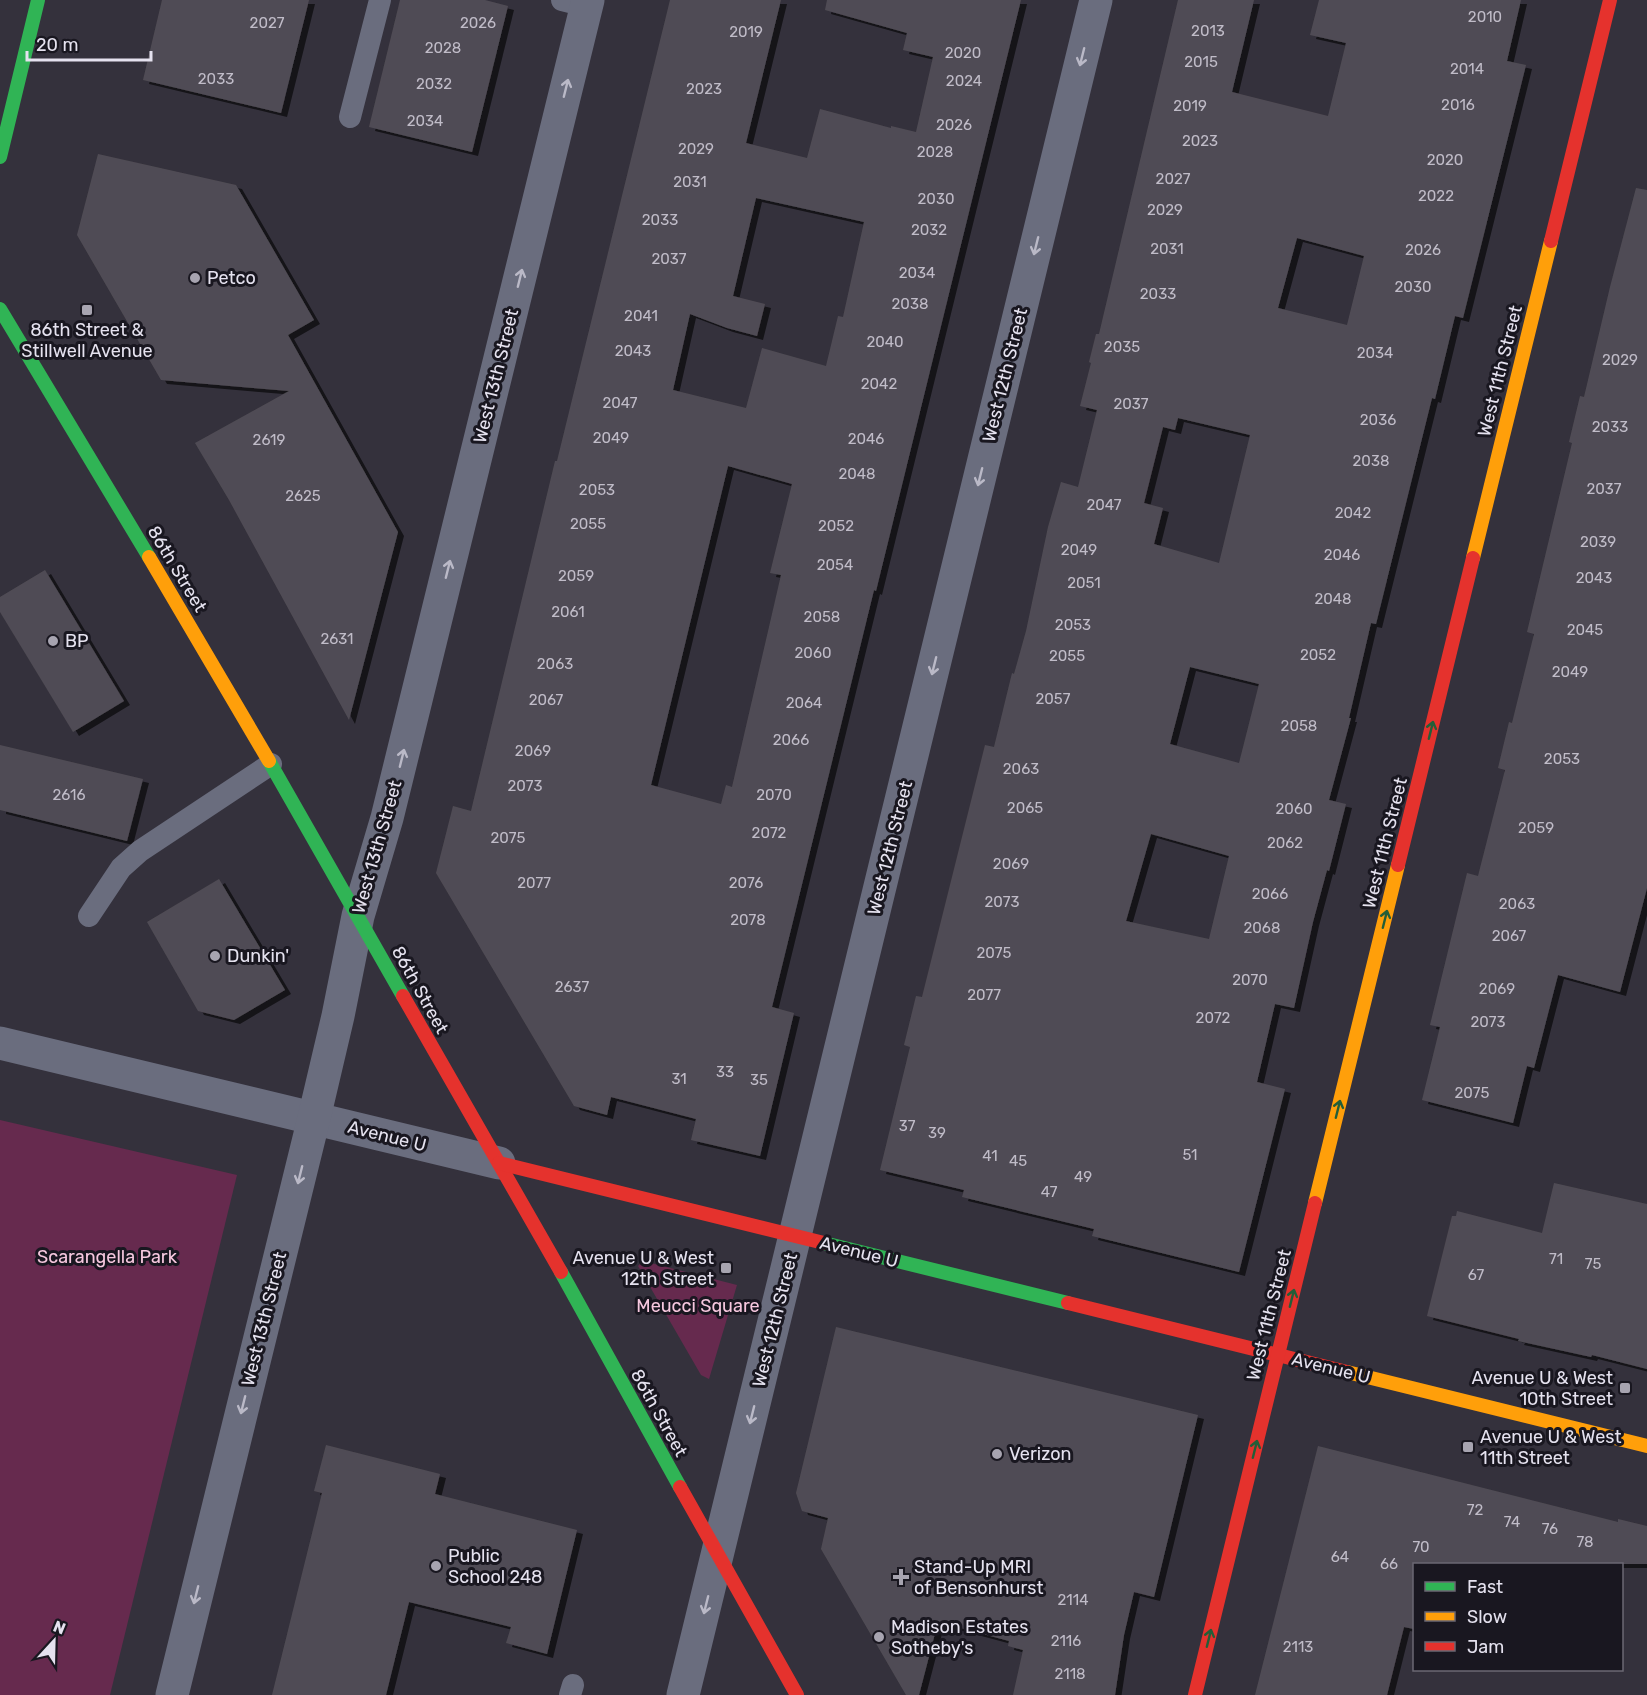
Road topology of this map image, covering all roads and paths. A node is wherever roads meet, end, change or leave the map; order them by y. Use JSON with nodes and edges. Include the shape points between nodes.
{"nodes":[{"id":1,"x":38,"y":0,"type":"edge"},
{"id":2,"x":380,"y":0,"type":"edge"},
{"id":3,"x":1096,"y":0,"type":"edge"},
{"id":4,"x":1610,"y":0,"type":"edge"},
{"id":5,"x":579,"y":2,"type":"edge"},
{"id":6,"x":350,"y":117,"type":"dead end"},
{"id":7,"x":0,"y":157,"type":"edge"},
{"id":8,"x":0,"y":309,"type":"edge"},
{"id":9,"x":271,"y":764,"type":"junction"},
{"id":10,"x":89,"y":916,"type":"dead end"},
{"id":11,"x":358,"y":916,"type":"junction"},
{"id":12,"x":0,"y":1043,"type":"edge"},
{"id":13,"x":314,"y":1118,"type":"junction"},
{"id":14,"x":499,"y":1163,"type":"junction"},
{"id":15,"x":796,"y":1236,"type":"junction"},
{"id":16,"x":1277,"y":1355,"type":"junction"},
{"id":17,"x":1647,"y":1446,"type":"edge"},
{"id":18,"x":718,"y":1556,"type":"junction"},
{"id":19,"x":172,"y":1695,"type":"edge"},
{"id":20,"x":683,"y":1695,"type":"edge"},
{"id":21,"x":797,"y":1695,"type":"edge"},
{"id":22,"x":1195,"y":1695,"type":"edge"}],
"edges":[{"from":1,"to":7,"type":"main road"},
{"from":2,"to":6,"type":"lane"},
{"from":3,"to":15,"type":"street","name":"West 12th Street","one_way":true},
{"from":16,"to":4,"type":"main road","name":"West 11th Street","one_way":true},
{"from":11,"to":5,"type":"street","name":"West 13th Street","one_way":true,"via":[[387,818]]},
{"from":8,"to":9,"type":"main road","name":"86th Street"},
{"from":9,"to":10,"type":"lane","via":[[140,851],[122,868]]},
{"from":9,"to":11,"type":"main road","name":"86th Street"},
{"from":11,"to":13,"type":"street","name":"West 13th Street"},
{"from":11,"to":14,"type":"main road","name":"86th Street"},
{"from":12,"to":13,"type":"street","name":"Avenue U"},
{"from":13,"to":14,"type":"street","name":"Avenue U"},
{"from":13,"to":19,"type":"street","name":"West 13th Street","one_way":true},
{"from":14,"to":15,"type":"main road","name":"Avenue U"},
{"from":14,"to":18,"type":"main road","name":"86th Street"},
{"from":15,"to":16,"type":"main road","name":"Avenue U"},
{"from":15,"to":18,"type":"street","name":"West 12th Street","one_way":true},
{"from":16,"to":17,"type":"main road","name":"Avenue U"},
{"from":22,"to":16,"type":"main road","name":"West 11th Street","one_way":true},
{"from":18,"to":20,"type":"street","name":"West 12th Street","one_way":true},
{"from":18,"to":21,"type":"main road","name":"86th Street"}]}
